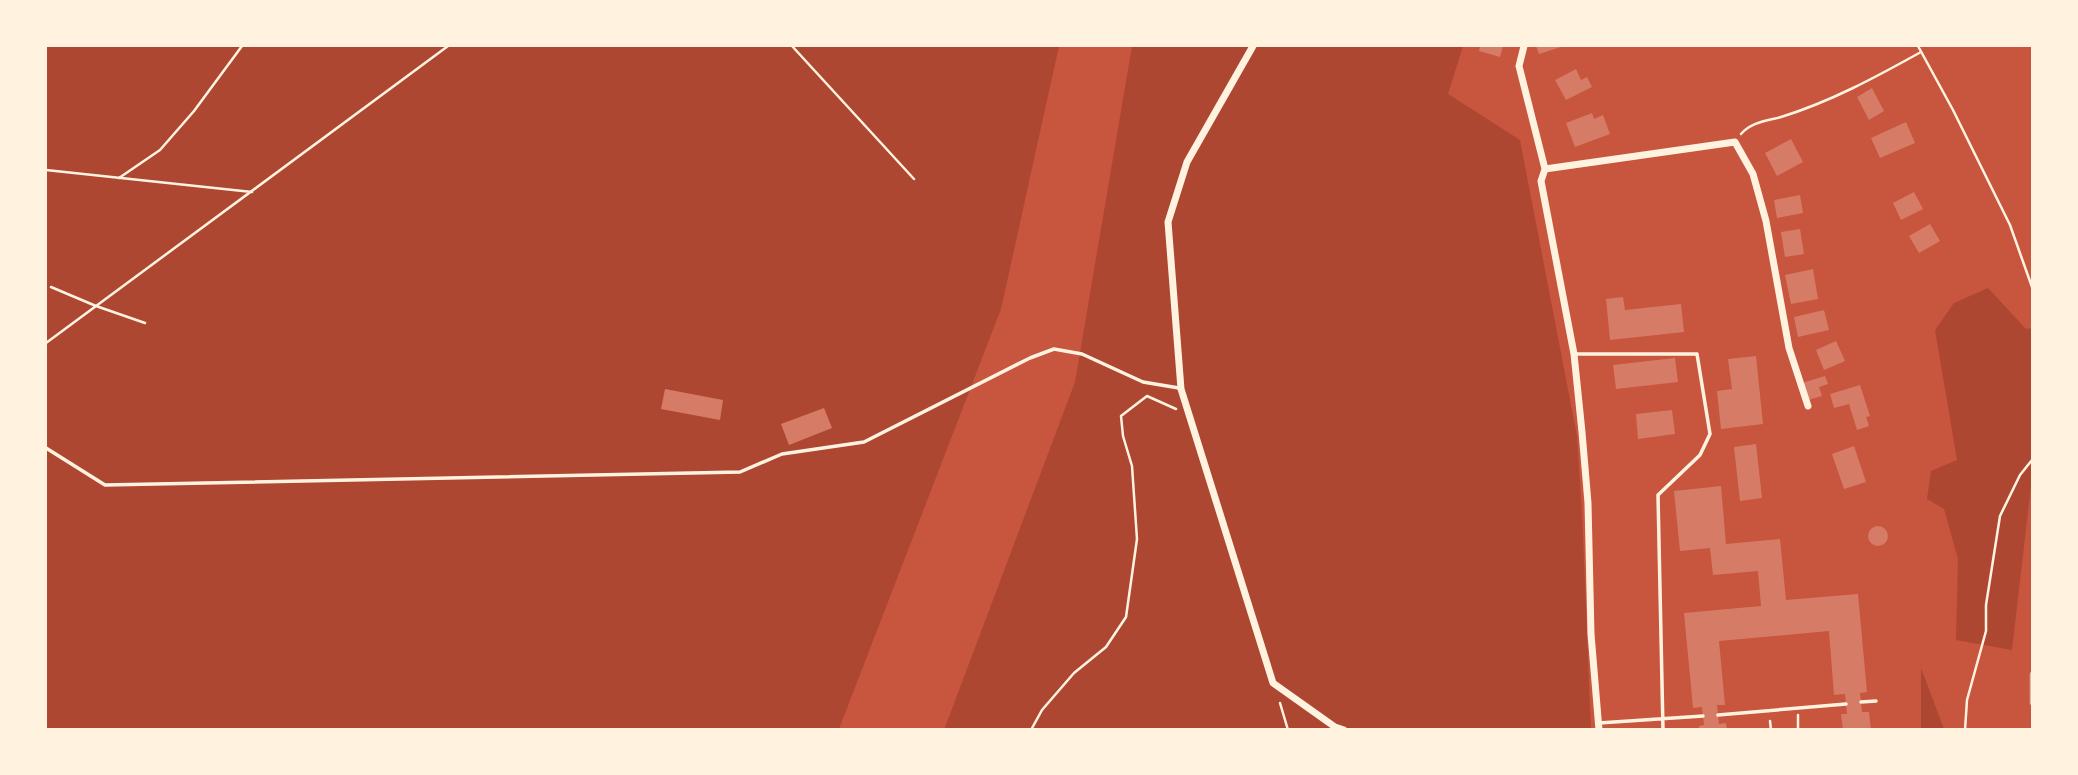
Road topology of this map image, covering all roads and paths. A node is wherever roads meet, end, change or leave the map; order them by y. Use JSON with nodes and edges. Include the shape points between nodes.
{"nodes":[{"id":1,"x":242,"y":46,"type":"edge"},
{"id":2,"x":448,"y":46,"type":"edge"},
{"id":3,"x":792,"y":46,"type":"edge"},
{"id":4,"x":1252,"y":46,"type":"edge"},
{"id":5,"x":1524,"y":46,"type":"edge"},
{"id":6,"x":1918,"y":46,"type":"edge"},
{"id":7,"x":1920,"y":52,"type":"junction"},
{"id":8,"x":1735,"y":142,"type":"junction"},
{"id":9,"x":1545,"y":169,"type":"junction"},
{"id":10,"x":46,"y":170,"type":"edge"},
{"id":11,"x":119,"y":178,"type":"junction"},
{"id":12,"x":914,"y":179,"type":"dead end"},
{"id":13,"x":251,"y":192,"type":"junction"},
{"id":14,"x":51,"y":287,"type":"dead end"},
{"id":15,"x":2032,"y":287,"type":"edge"},
{"id":16,"x":96,"y":306,"type":"junction"},
{"id":17,"x":145,"y":323,"type":"dead end"},
{"id":18,"x":46,"y":343,"type":"edge"},
{"id":19,"x":1574,"y":354,"type":"junction"},
{"id":20,"x":1181,"y":389,"type":"junction"},
{"id":21,"x":1808,"y":406,"type":"dead end"},
{"id":22,"x":1189,"y":414,"type":"junction"},
{"id":23,"x":46,"y":448,"type":"edge"},
{"id":24,"x":2032,"y":460,"type":"edge"},
{"id":25,"x":1273,"y":683,"type":"junction"},
{"id":26,"x":1876,"y":701,"type":"dead end"},
{"id":27,"x":1861,"y":702,"type":"dead end"},
{"id":28,"x":1846,"y":704,"type":"dead end"},
{"id":29,"x":1718,"y":715,"type":"dead end"},
{"id":30,"x":1703,"y":716,"type":"dead end"},
{"id":31,"x":1662,"y":719,"type":"junction"},
{"id":32,"x":1598,"y":727,"type":"edge"},
{"id":33,"x":1031,"y":730,"type":"edge"},
{"id":34,"x":1288,"y":730,"type":"edge"},
{"id":35,"x":1344,"y":730,"type":"edge"},
{"id":36,"x":1663,"y":730,"type":"edge"},
{"id":37,"x":1965,"y":730,"type":"edge"}],
"edges":[{"from":1,"to":11,"type":"path","via":[[160,150]]},
{"from":2,"to":13,"type":"path"},
{"from":3,"to":12,"type":"path"},
{"from":4,"to":20,"type":"street","via":[[1187,163],[1168,222]]},
{"from":5,"to":9,"type":"street","via":[[1519,66]]},
{"from":6,"to":7,"type":"path"},
{"from":7,"to":8,"type":"path","via":[[1874,78],[1758,123]]},
{"from":7,"to":15,"type":"path","via":[[2010,225]]},
{"from":8,"to":9,"type":"street"},
{"from":8,"to":21,"type":"street","via":[[1753,174],[1766,221],[1789,348]]},
{"from":9,"to":19,"type":"street","via":[[1541,181]]},
{"from":10,"to":11,"type":"path"},
{"from":11,"to":13,"type":"path"},
{"from":13,"to":16,"type":"path"},
{"from":14,"to":16,"type":"path"},
{"from":16,"to":17,"type":"path"},
{"from":16,"to":18,"type":"path"},
{"from":19,"to":31,"type":"lane","via":[[1697,354],[1710,435],[1700,455],[1658,495]]},
{"from":19,"to":32,"type":"street","via":[[1588,503]]},
{"from":20,"to":22,"type":"street"},
{"from":20,"to":23,"type":"lane","via":[[1143,382],[1082,354],[1054,349],[864,442],[782,454],[740,472],[105,485]]},
{"from":22,"to":25,"type":"street"},
{"from":22,"to":33,"type":"path","via":[[1147,396],[1121,416],[1132,466],[1137,539],[1126,617],[1106,647],[1074,673],[1042,710]]},
{"from":24,"to":37,"type":"path","via":[[2000,516],[1986,631],[1967,700]]},
{"from":25,"to":34,"type":"path"},
{"from":25,"to":35,"type":"street"},
{"from":26,"to":27,"type":"lane"},
{"from":28,"to":29,"type":"lane"},
{"from":30,"to":31,"type":"lane"},
{"from":31,"to":32,"type":"lane"},
{"from":31,"to":36,"type":"lane"}]}
